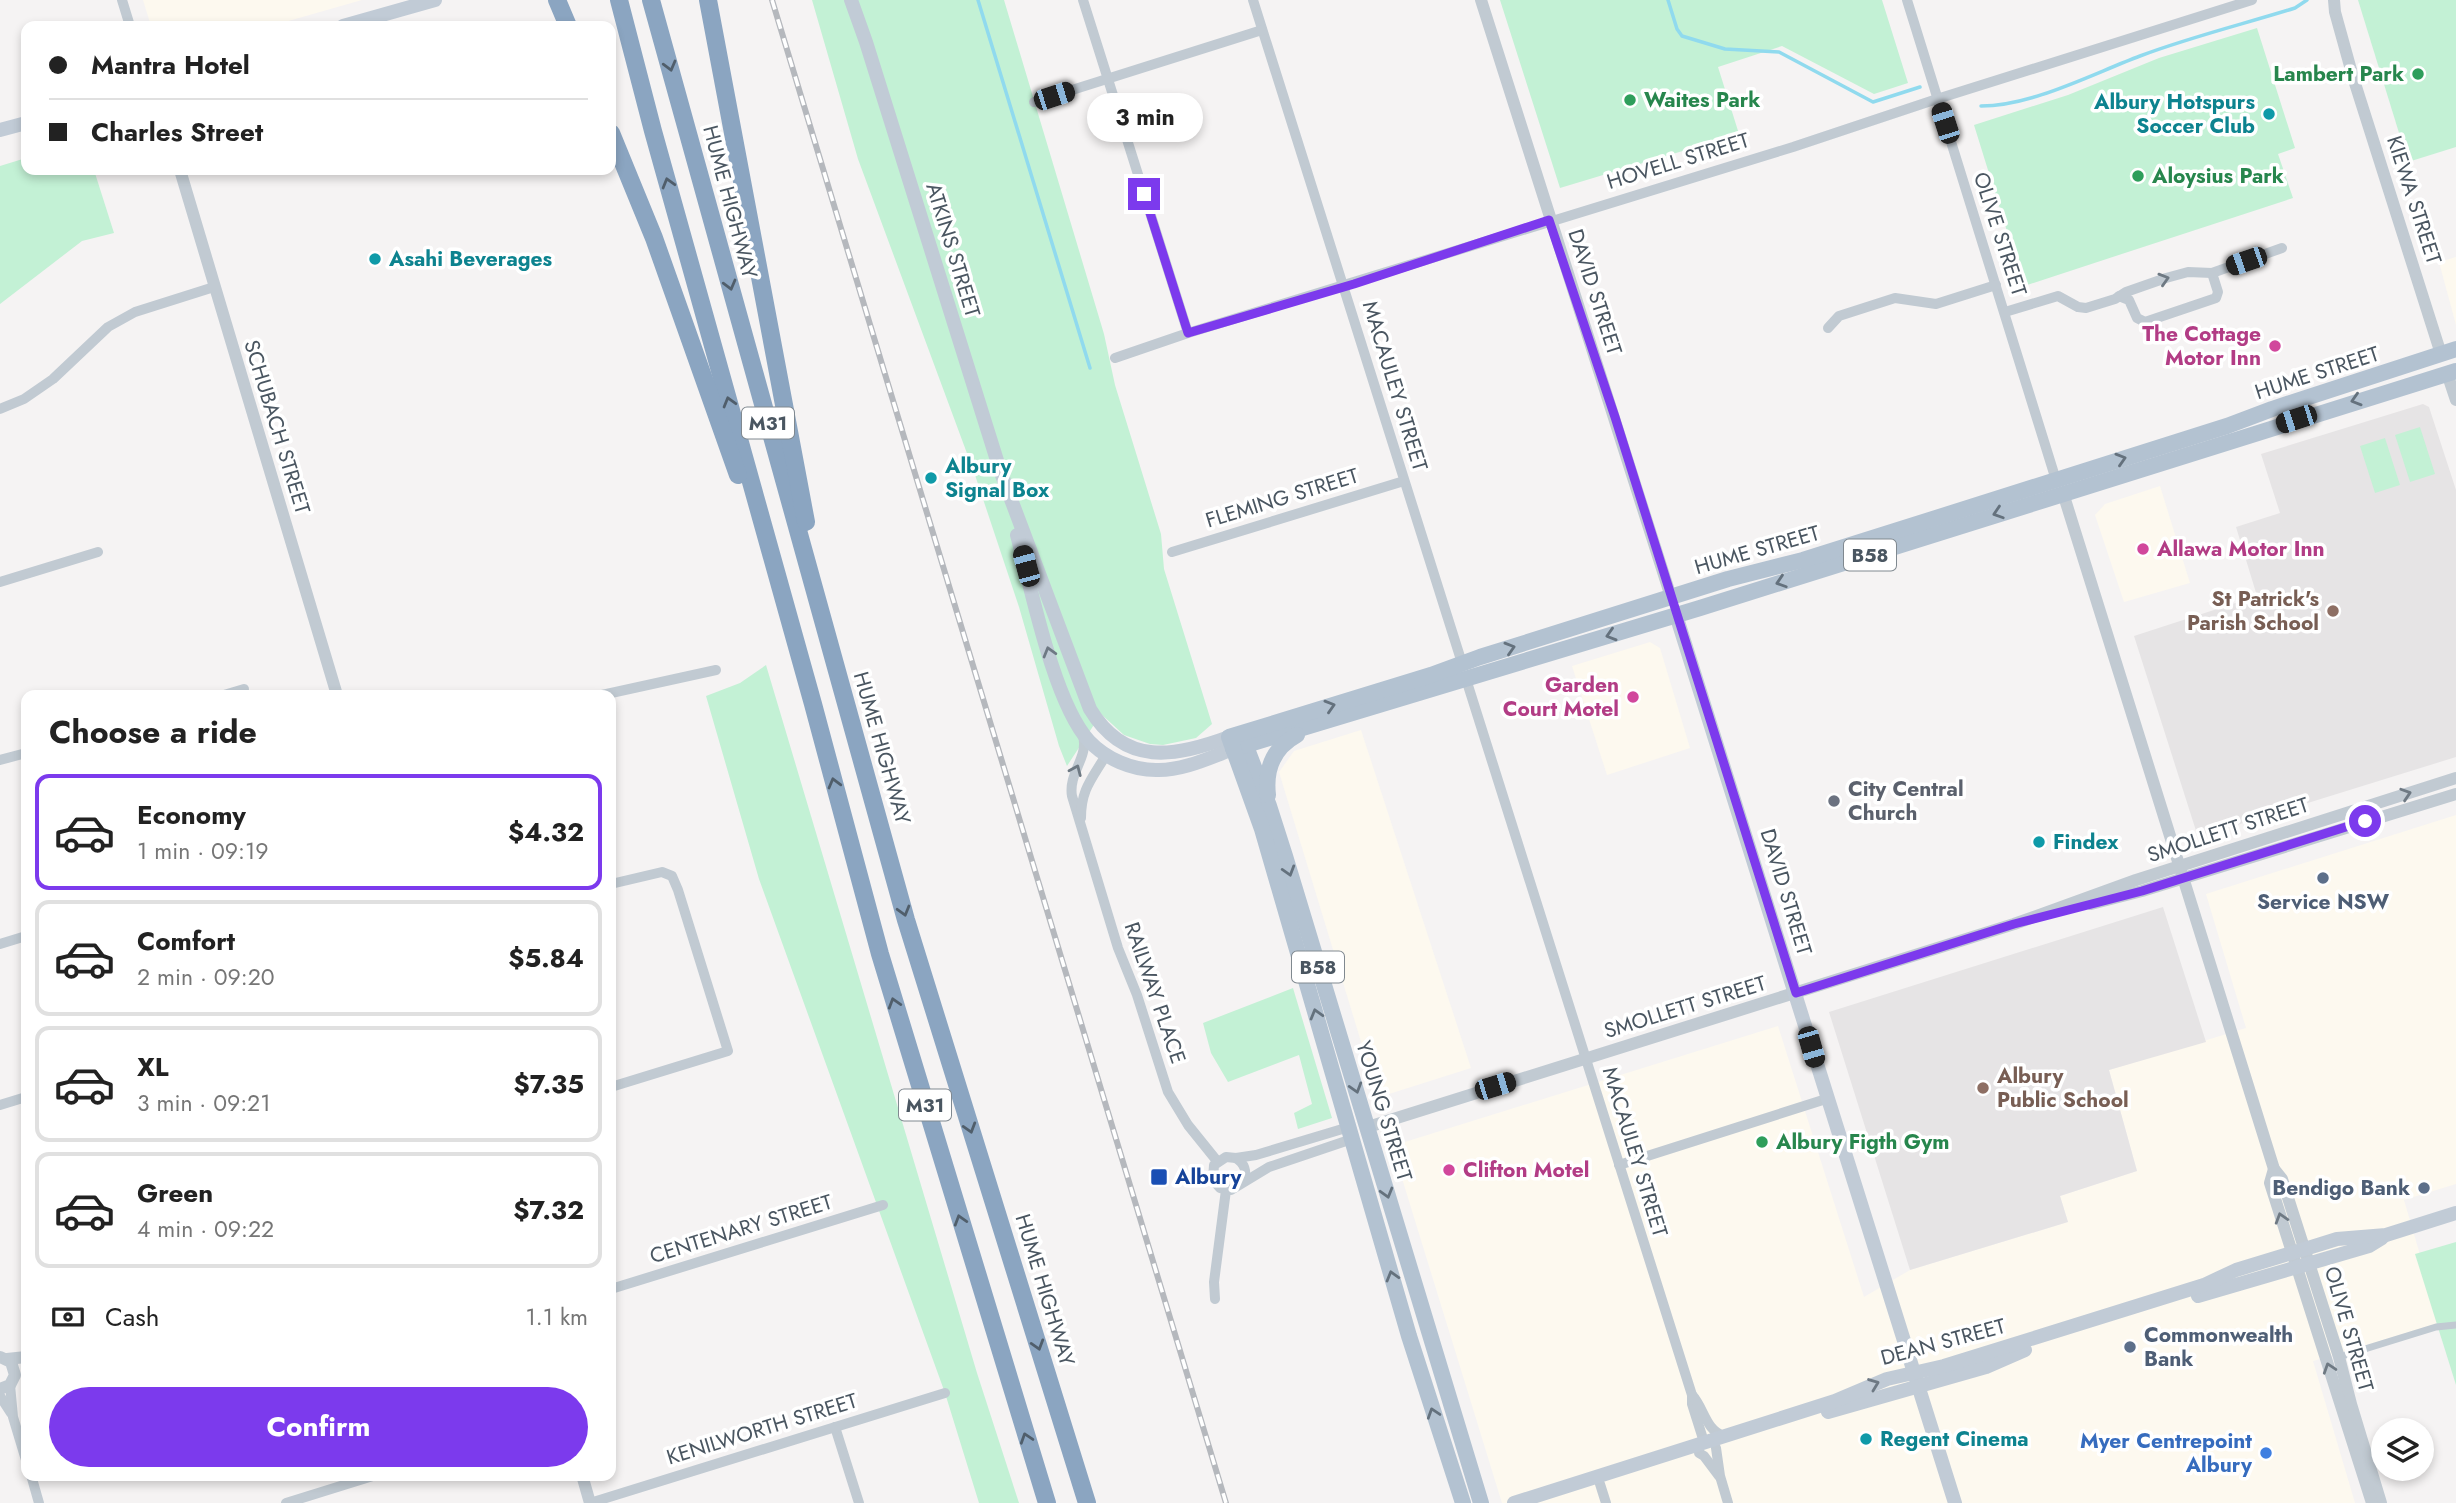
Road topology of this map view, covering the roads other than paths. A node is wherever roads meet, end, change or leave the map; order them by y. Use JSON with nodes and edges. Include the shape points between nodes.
{"nodes":[{"id":1,"x":122,"y":0,"type":"edge"},
{"id":2,"x":435,"y":0,"type":"edge"},
{"id":3,"x":557,"y":0,"type":"edge"},
{"id":4,"x":619,"y":0,"type":"edge"},
{"id":5,"x":651,"y":0,"type":"edge"},
{"id":6,"x":708,"y":0,"type":"edge"},
{"id":7,"x":851,"y":0,"type":"edge"},
{"id":8,"x":857,"y":0,"type":"edge"},
{"id":9,"x":1083,"y":0,"type":"edge"},
{"id":10,"x":1253,"y":0,"type":"edge"},
{"id":11,"x":1480,"y":0,"type":"edge"},
{"id":12,"x":1907,"y":0,"type":"edge"},
{"id":13,"x":2252,"y":0,"type":"edge"},
{"id":14,"x":2328,"y":0,"type":"edge"},
{"id":15,"x":2335,"y":6,"type":"edge"},
{"id":16,"x":128,"y":21,"type":"edge"},
{"id":17,"x":361,"y":21,"type":"edge"},
{"id":18,"x":566,"y":21,"type":"edge"},
{"id":19,"x":1262,"y":30,"type":"junction"},
{"id":20,"x":866,"y":42,"type":"junction"},
{"id":21,"x":1107,"y":79,"type":"junction"},
{"id":22,"x":1937,"y":99,"type":"junction"},
{"id":23,"x":1034,"y":102,"type":"dead end"},
{"id":24,"x":21,"y":124,"type":"edge"},
{"id":25,"x":0,"y":130,"type":"edge"},
{"id":26,"x":616,"y":145,"type":"edge"},
{"id":27,"x":181,"y":175,"type":"edge"},
{"id":28,"x":1549,"y":220,"type":"junction"},
{"id":29,"x":2282,"y":248,"type":"dead end"},
{"id":30,"x":2212,"y":273,"type":"junction"},
{"id":31,"x":1996,"y":285,"type":"junction"},
{"id":32,"x":214,"y":287,"type":"junction"},
{"id":33,"x":1344,"y":287,"type":"junction"},
{"id":34,"x":2119,"y":296,"type":"junction"},
{"id":35,"x":2005,"y":312,"type":"junction"},
{"id":36,"x":1828,"y":328,"type":"dead end"},
{"id":37,"x":1188,"y":333,"type":"junction"},
{"id":38,"x":2449,"y":352,"type":"edge"},
{"id":39,"x":1115,"y":358,"type":"dead end"},
{"id":40,"x":2452,"y":372,"type":"edge"},
{"id":41,"x":2456,"y":400,"type":"edge"},
{"id":42,"x":0,"y":409,"type":"edge"},
{"id":43,"x":1000,"y":470,"type":"junction"},
{"id":44,"x":1404,"y":481,"type":"junction"},
{"id":45,"x":2059,"y":486,"type":"junction"},
{"id":46,"x":98,"y":552,"type":"dead end"},
{"id":47,"x":1172,"y":552,"type":"dead end"},
{"id":48,"x":0,"y":582,"type":"edge"},
{"id":49,"x":1671,"y":597,"type":"junction"},
{"id":50,"x":1676,"y":615,"type":"junction"},
{"id":51,"x":1059,"y":626,"type":"junction"},
{"id":52,"x":716,"y":670,"type":"dead end"},
{"id":53,"x":1464,"y":671,"type":"junction"},
{"id":54,"x":244,"y":689,"type":"dead end"},
{"id":55,"x":241,"y":690,"type":"edge"},
{"id":56,"x":335,"y":690,"type":"edge"},
{"id":57,"x":616,"y":692,"type":"edge"},
{"id":58,"x":813,"y":704,"type":"junction"},
{"id":59,"x":1072,"y":717,"type":"junction"},
{"id":60,"x":1318,"y":724,"type":"junction"},
{"id":61,"x":1237,"y":742,"type":"junction"},
{"id":62,"x":21,"y":754,"type":"edge"},
{"id":63,"x":1106,"y":755,"type":"junction"},
{"id":64,"x":0,"y":760,"type":"edge"},
{"id":65,"x":2456,"y":778,"type":"edge"},
{"id":66,"x":2456,"y":794,"type":"edge"},
{"id":67,"x":1269,"y":806,"type":"junction"},
{"id":68,"x":1081,"y":825,"type":"junction"},
{"id":69,"x":2291,"y":837,"type":"junction"},
{"id":70,"x":886,"y":845,"type":"junction"},
{"id":71,"x":2181,"y":872,"type":"junction"},
{"id":72,"x":616,"y":883,"type":"edge"},
{"id":73,"x":21,"y":938,"type":"edge"},
{"id":74,"x":0,"y":944,"type":"edge"},
{"id":75,"x":1796,"y":993,"type":"junction"},
{"id":76,"x":1585,"y":1058,"type":"junction"},
{"id":77,"x":616,"y":1086,"type":"edge"},
{"id":78,"x":21,"y":1099,"type":"edge"},
{"id":79,"x":1826,"y":1099,"type":"junction"},
{"id":80,"x":0,"y":1105,"type":"edge"},
{"id":81,"x":1368,"y":1128,"type":"junction"},
{"id":82,"x":1350,"y":1133,"type":"junction"},
{"id":83,"x":1236,"y":1158,"type":"junction"},
{"id":84,"x":1217,"y":1161,"type":"junction"},
{"id":85,"x":1619,"y":1165,"type":"junction"},
{"id":86,"x":1244,"y":1181,"type":"junction"},
{"id":87,"x":1226,"y":1190,"type":"junction"},
{"id":88,"x":883,"y":1205,"type":"dead end"},
{"id":89,"x":2456,"y":1213,"type":"edge"},
{"id":90,"x":2386,"y":1235,"type":"junction"},
{"id":91,"x":2298,"y":1251,"type":"junction"},
{"id":92,"x":2303,"y":1266,"type":"junction"},
{"id":93,"x":616,"y":1287,"type":"edge"},
{"id":94,"x":1215,"y":1299,"type":"dead end"},
{"id":95,"x":2456,"y":1325,"type":"edge"},
{"id":96,"x":2,"y":1357,"type":"edge"},
{"id":97,"x":21,"y":1357,"type":"edge"},
{"id":98,"x":2339,"y":1357,"type":"junction"},
{"id":99,"x":1914,"y":1371,"type":"junction"},
{"id":100,"x":13,"y":1380,"type":"edge"},
{"id":101,"x":1919,"y":1388,"type":"junction"},
{"id":102,"x":945,"y":1393,"type":"dead end"},
{"id":103,"x":1692,"y":1395,"type":"junction"},
{"id":104,"x":0,"y":1396,"type":"edge"},
{"id":105,"x":13,"y":1417,"type":"junction"},
{"id":106,"x":835,"y":1427,"type":"junction"},
{"id":107,"x":21,"y":1443,"type":"edge"},
{"id":108,"x":1711,"y":1445,"type":"junction"},
{"id":109,"x":2361,"y":1454,"type":"junction"},
{"id":110,"x":1720,"y":1476,"type":"junction"},
{"id":111,"x":1599,"y":1480,"type":"junction"},
{"id":112,"x":33,"y":1481,"type":"edge"},
{"id":113,"x":357,"y":1481,"type":"edge"},
{"id":114,"x":584,"y":1481,"type":"edge"},
{"id":115,"x":39,"y":1503,"type":"edge"},
{"id":116,"x":286,"y":1503,"type":"edge"},
{"id":117,"x":590,"y":1503,"type":"edge"},
{"id":118,"x":859,"y":1503,"type":"edge"},
{"id":119,"x":1047,"y":1503,"type":"edge"},
{"id":120,"x":1087,"y":1503,"type":"edge"},
{"id":121,"x":1463,"y":1503,"type":"edge"},
{"id":122,"x":1481,"y":1503,"type":"edge"},
{"id":123,"x":1514,"y":1503,"type":"edge"},
{"id":124,"x":1546,"y":1503,"type":"edge"},
{"id":125,"x":1606,"y":1503,"type":"edge"},
{"id":126,"x":1728,"y":1503,"type":"edge"},
{"id":127,"x":1955,"y":1503,"type":"edge"},
{"id":128,"x":2372,"y":1503,"type":"edge"},
{"id":129,"x":2381,"y":1503,"type":"edge"}],
"edges":[{"from":1,"to":16,"type":"street"},
{"from":2,"to":17,"type":"main road"},
{"from":3,"to":18,"type":"highway"},
{"from":58,"to":4,"type":"highway","number":"M31","one_way":true},
{"from":5,"to":70,"type":"highway","name":"HUME HIGHWAY","number":"M31","one_way":true},
{"from":6,"to":70,"type":"highway","via":[[805,521]]},
{"from":7,"to":20,"type":"main road","name":"ATKINS STREET"},
{"from":8,"to":20,"type":"main road","name":"ATKINS STREET"},
{"from":9,"to":21,"type":"street"},
{"from":10,"to":19,"type":"street","name":"MACAULEY STREET"},
{"from":11,"to":28,"type":"street","name":"DAVID STREET"},
{"from":12,"to":22,"type":"street","name":"OLIVE STREET"},
{"from":13,"to":22,"type":"street","name":"HOVELL STREET"},
{"from":14,"to":15,"type":"street","name":"KIEWA STREET"},
{"from":15,"to":38,"type":"street","name":"KIEWA STREET","via":[[2399,225]]},
{"from":19,"to":21,"type":"street"},
{"from":19,"to":33,"type":"street","name":"MACAULEY STREET"},
{"from":20,"to":43,"type":"main road","name":"ATKINS STREET"},
{"from":21,"to":23,"type":"street"},
{"from":21,"to":37,"type":"street"},
{"from":22,"to":28,"type":"street","name":"HOVELL STREET"},
{"from":22,"to":31,"type":"street","name":"OLIVE STREET"},
{"from":24,"to":25,"type":"main road"},
{"from":26,"to":58,"type":"highway","via":[[736,468],[792,653]]},
{"from":27,"to":32,"type":"street","name":"SCHUBACH STREET"},
{"from":28,"to":33,"type":"street","name":"HOVELL STREET"},
{"from":28,"to":49,"type":"street","name":"DAVID STREET"},
{"from":29,"to":30,"type":"street"},
{"from":34,"to":30,"type":"street","one_way":true,"via":[[2188,272]]},
{"from":30,"to":34,"type":"street","via":[[2217,298],[2145,322],[2137,318],[2129,300]]},
{"from":31,"to":35,"type":"street","name":"OLIVE STREET"},
{"from":31,"to":36,"type":"street","via":[[1936,304],[1895,298],[1839,316]]},
{"from":32,"to":42,"type":"street","via":[[135,312],[108,327],[53,379]]},
{"from":32,"to":56,"type":"street","name":"SCHUBACH STREET"},
{"from":33,"to":37,"type":"street","name":"HOVELL STREET"},
{"from":33,"to":44,"type":"street","name":"MACAULEY STREET"},
{"from":34,"to":35,"type":"street","via":[[2082,308],[2058,296]]},
{"from":35,"to":45,"type":"street","name":"OLIVE STREET"},
{"from":37,"to":39,"type":"street","name":"HOVELL STREET"},
{"from":38,"to":40,"type":"main road","name":"KIEWA STREET"},
{"from":45,"to":38,"type":"main road","name":"HUME STREET","number":"B58","one_way":true,"via":[[2272,409]]},
{"from":40,"to":41,"type":"street","name":"KIEWA STREET"},
{"from":40,"to":45,"type":"main road","name":"HUME STREET","number":"B58","one_way":true},
{"from":43,"to":51,"type":"main road","name":"ATKINS STREET"},
{"from":59,"to":43,"type":"main road","name":"ATKINS STREET","one_way":true,"via":[[1049,652]]},
{"from":44,"to":47,"type":"street","name":"FLEMING STREET"},
{"from":44,"to":53,"type":"street","name":"MACAULEY STREET"},
{"from":45,"to":49,"type":"main road","name":"HUME STREET","number":"B58"},
{"from":45,"to":50,"type":"main road","name":"HUME STREET","number":"B58","one_way":true},
{"from":45,"to":71,"type":"street","name":"OLIVE STREET"},
{"from":46,"to":48,"type":"street"},
{"from":49,"to":50,"type":"main road"},
{"from":53,"to":49,"type":"main road","name":"HUME STREET","number":"B58","one_way":true},
{"from":50,"to":53,"type":"main road","name":"HUME STREET","number":"B58","one_way":true},
{"from":50,"to":75,"type":"main road","name":"DAVID STREET"},
{"from":51,"to":61,"type":"main road","name":"ATKINS STREET","via":[[1090,709],[1114,736],[1139,749],[1163,754]]},
{"from":51,"to":63,"type":"main road","via":[[1077,701]]},
{"from":52,"to":57,"type":"street"},
{"from":53,"to":60,"type":"main road","name":"HUME STREET","number":"B58"},
{"from":61,"to":53,"type":"main road","name":"HUME STREET","number":"B58","one_way":true,"via":[[1431,675]]},
{"from":53,"to":76,"type":"street","name":"MACAULEY STREET"},
{"from":54,"to":55,"type":"street"},
{"from":119,"to":58,"type":"highway","number":"M31","one_way":true,"via":[[880,954]]},
{"from":59,"to":63,"type":"main road","name":"ATKINS STREET"},
{"from":68,"to":59,"type":"street","name":"RAILWAY PLACE","one_way":true,"via":[[1071,785],[1085,745]]},
{"from":60,"to":61,"type":"main road","name":"HUME STREET","number":"B58"},
{"from":60,"to":67,"type":"main road","number":"B58","via":[[1277,750],[1267,776]]},
{"from":61,"to":63,"type":"main road","name":"ATKINS STREET","via":[[1193,763],[1161,770],[1131,766]]},
{"from":61,"to":67,"type":"main road","name":"YOUNG STREET","number":"B58"},
{"from":82,"to":61,"type":"main road","name":"YOUNG STREET","number":"B58","one_way":true},
{"from":62,"to":64,"type":"street"},
{"from":63,"to":68,"type":"street","name":"RAILWAY PLACE","via":[[1083,794]]},
{"from":69,"to":65,"type":"street","name":"SMOLLETT STREET","one_way":true},
{"from":66,"to":69,"type":"street","name":"SMOLLETT STREET"},
{"from":67,"to":81,"type":"main road","name":"YOUNG STREET","number":"B58","one_way":true},
{"from":68,"to":84,"type":"street","name":"RAILWAY PLACE","via":[[1168,1091]]},
{"from":69,"to":71,"type":"street","name":"SMOLLETT STREET"},
{"from":70,"to":120,"type":"highway","name":"HUME HIGHWAY","number":"M31","one_way":true},
{"from":71,"to":75,"type":"street","name":"SMOLLETT STREET"},
{"from":71,"to":91,"type":"street","name":"OLIVE STREET","via":[[2274,1169],[2282,1180]]},
{"from":72,"to":77,"type":"street","via":[[671,871],[730,1053]]},
{"from":73,"to":74,"type":"street"},
{"from":75,"to":76,"type":"street","name":"SMOLLETT STREET"},
{"from":75,"to":79,"type":"main road","name":"DAVID STREET"},
{"from":76,"to":81,"type":"street","name":"SMOLLETT STREET"},
{"from":76,"to":85,"type":"street","name":"MACAULEY STREET"},
{"from":78,"to":80,"type":"street"},
{"from":79,"to":85,"type":"street"},
{"from":79,"to":99,"type":"main road","name":"DAVID STREET"},
{"from":81,"to":82,"type":"main road"},
{"from":81,"to":122,"type":"main road","name":"YOUNG STREET","number":"B58","one_way":true},
{"from":82,"to":83,"type":"street"},
{"from":82,"to":86,"type":"street"},
{"from":121,"to":82,"type":"main road","name":"YOUNG STREET","number":"B58","one_way":true},
{"from":83,"to":84,"type":"street"},
{"from":83,"to":86,"type":"street","via":[[1246,1171]]},
{"from":84,"to":87,"type":"street","via":[[1213,1180]]},
{"from":85,"to":103,"type":"street","name":"MACAULEY STREET"},
{"from":86,"to":87,"type":"street","via":[[1236,1189]]},
{"from":87,"to":94,"type":"street"},
{"from":88,"to":93,"type":"street","name":"CENTENARY STREET"},
{"from":89,"to":90,"type":"main road","name":"DEAN STREET"},
{"from":90,"to":91,"type":"main road","name":"DEAN STREET","via":[[2337,1239]]},
{"from":90,"to":92,"type":"main road","name":"DEAN STREET","via":[[2369,1246]]},
{"from":91,"to":92,"type":"street","name":"OLIVE STREET"},
{"from":91,"to":99,"type":"main road","name":"DEAN STREET","via":[[1944,1367]]},
{"from":92,"to":98,"type":"street","name":"OLIVE STREET"},
{"from":92,"to":101,"type":"main road","name":"DEAN STREET","via":[[2016,1353]]},
{"from":109,"to":92,"type":"street","name":"OLIVE STREET","one_way":true},
{"from":95,"to":98,"type":"street"},
{"from":96,"to":97,"type":"street"},
{"from":96,"to":100,"type":"street","via":[[13,1366]]},
{"from":98,"to":109,"type":"street","name":"OLIVE STREET"},
{"from":99,"to":101,"type":"main road","name":"DAVID STREET"},
{"from":108,"to":99,"type":"main road","name":"DEAN STREET","one_way":true},
{"from":100,"to":105,"type":"street"},
{"from":101,"to":108,"type":"main road","name":"DEAN STREET"},
{"from":101,"to":127,"type":"main road","name":"DAVID STREET"},
{"from":102,"to":106,"type":"street","name":"KENILWORTH STREET"},
{"from":103,"to":108,"type":"street","name":"MACAULEY STREET"},
{"from":103,"to":108,"type":"street","name":"MACAULEY STREET","via":[[1718,1434]]},
{"from":104,"to":105,"type":"street"},
{"from":105,"to":107,"type":"street"},
{"from":106,"to":117,"type":"street","name":"KENILWORTH STREET"},
{"from":106,"to":118,"type":"street"},
{"from":108,"to":110,"type":"street","name":"MACAULEY STREET"},
{"from":108,"to":110,"type":"street","name":"MACAULEY STREET","via":[[1704,1457]]},
{"from":108,"to":111,"type":"main road","name":"DEAN STREET"},
{"from":109,"to":128,"type":"street","name":"OLIVE STREET"},
{"from":109,"to":129,"type":"street","name":"OLIVE STREET"},
{"from":110,"to":126,"type":"street","name":"MACAULEY STREET"},
{"from":111,"to":123,"type":"main road","name":"DEAN STREET"},
{"from":111,"to":124,"type":"main road","name":"DEAN STREET"},
{"from":111,"to":125,"type":"street"},
{"from":112,"to":115,"type":"street"},
{"from":113,"to":116,"type":"street"},
{"from":114,"to":117,"type":"street"}]}
